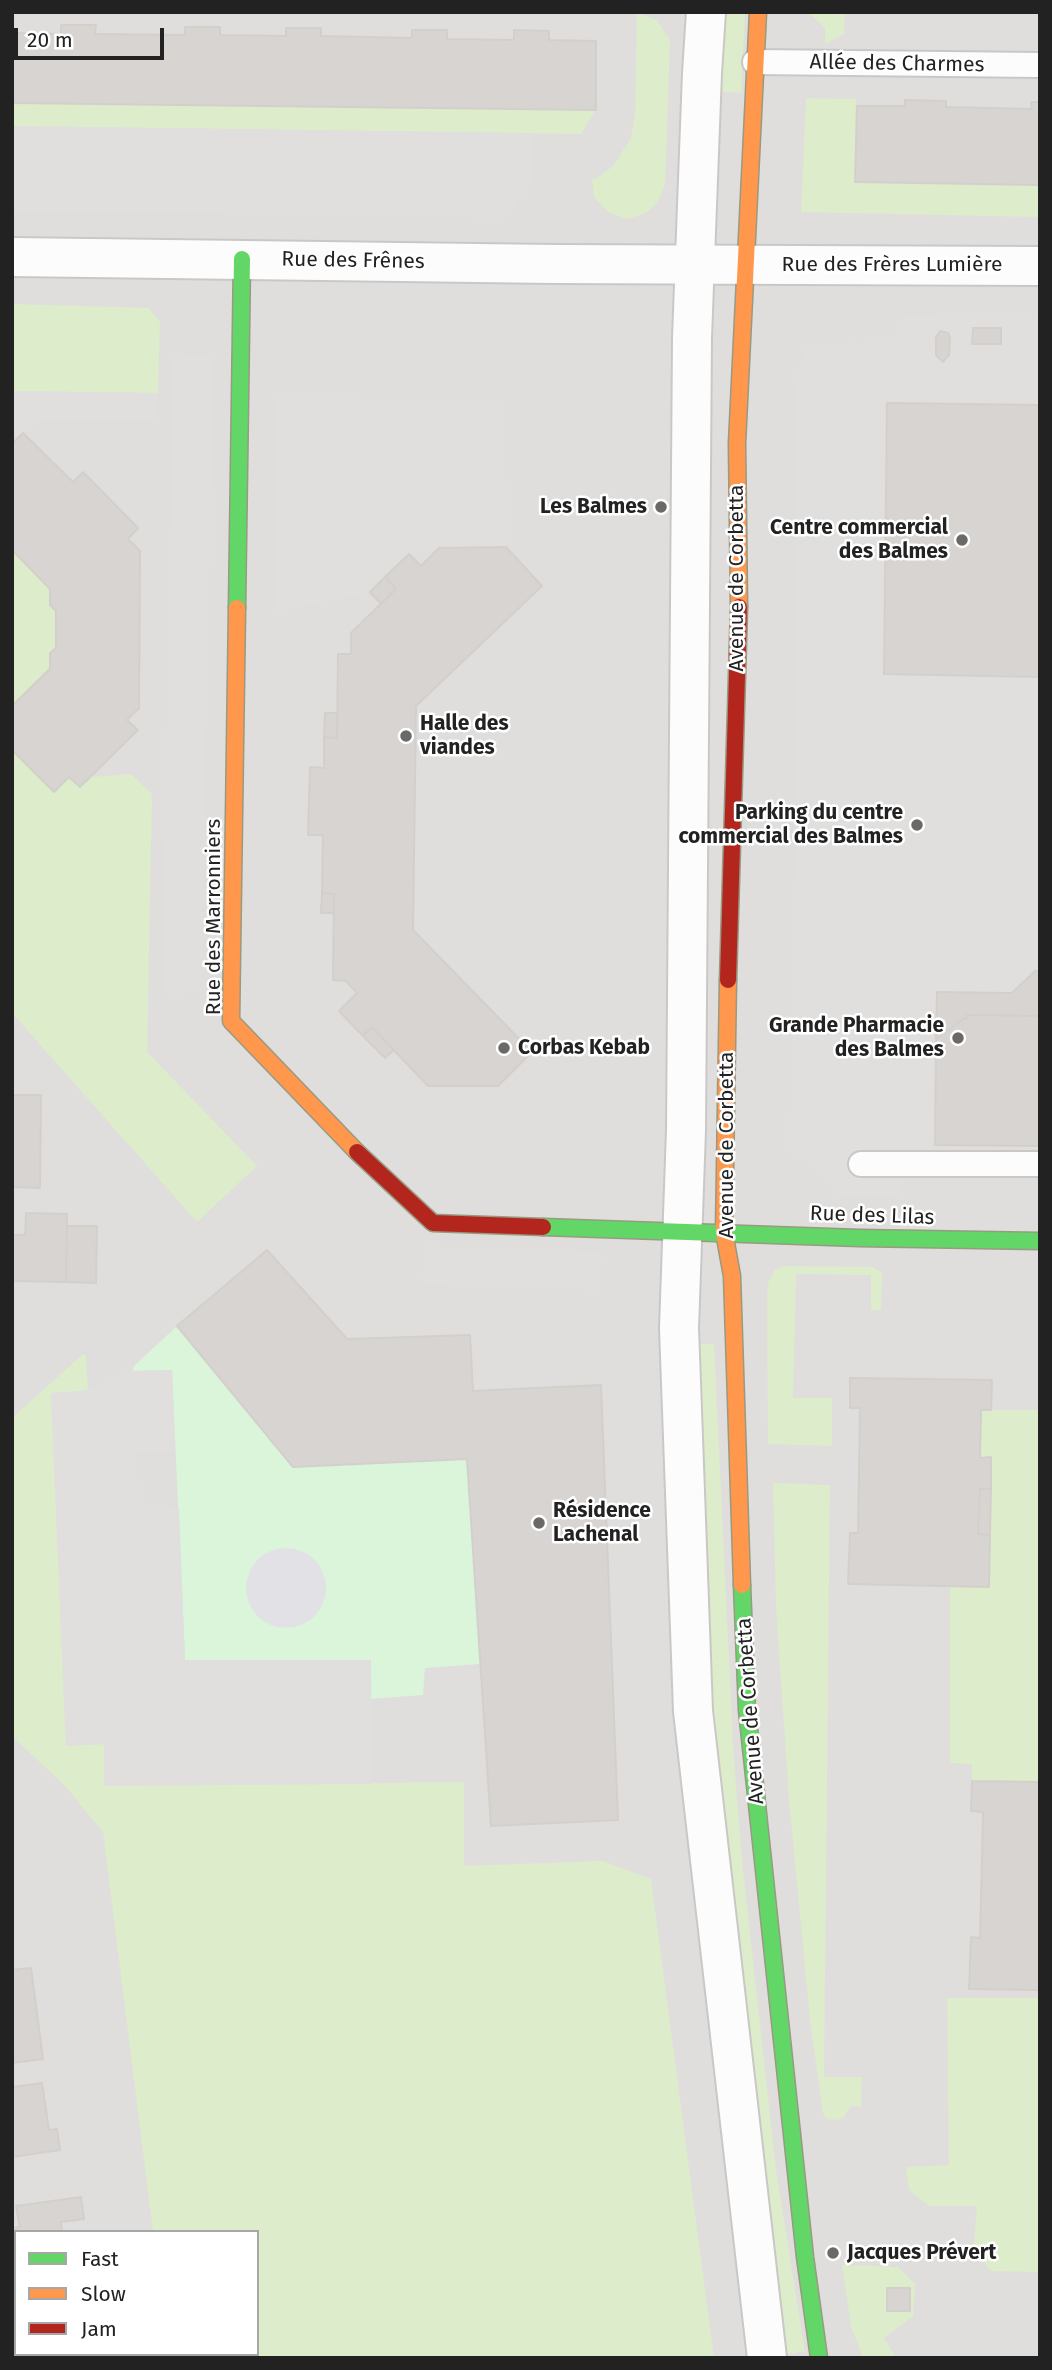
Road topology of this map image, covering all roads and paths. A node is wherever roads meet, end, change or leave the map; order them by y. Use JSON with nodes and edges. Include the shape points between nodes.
{"nodes":[{"id":1,"x":706,"y":12,"type":"edge"},
{"id":2,"x":758,"y":12,"type":"edge"},
{"id":3,"x":755,"y":62,"type":"junction"},
{"id":4,"x":1040,"y":65,"type":"edge"},
{"id":5,"x":12,"y":257,"type":"edge"},
{"id":6,"x":243,"y":259,"type":"junction"},
{"id":7,"x":745,"y":264,"type":"junction"},
{"id":8,"x":694,"y":265,"type":"junction"},
{"id":9,"x":1040,"y":266,"type":"edge"},
{"id":10,"x":861,"y":1164,"type":"dead end"},
{"id":11,"x":1040,"y":1164,"type":"edge"},
{"id":12,"x":693,"y":1231,"type":"junction"},
{"id":13,"x":724,"y":1232,"type":"junction"},
{"id":14,"x":1040,"y":1241,"type":"edge"},
{"id":15,"x":767,"y":2358,"type":"edge"},
{"id":16,"x":819,"y":2358,"type":"edge"}],
"edges":[{"from":1,"to":8,"type":"street","name":"Avenue de Corbetta"},
{"from":2,"to":3,"type":"street","name":"Avenue de Corbetta"},
{"from":3,"to":4,"type":"lane","name":"Allée des Charmes"},
{"from":3,"to":7,"type":"street","name":"Avenue de Corbetta"},
{"from":5,"to":6,"type":"street","name":"Rue des Frênes"},
{"from":6,"to":8,"type":"street","name":"Rue des Frênes"},
{"from":6,"to":12,"type":"street","name":"Rue des Marronniers","via":[[231,1021],[346,1141],[433,1223]]},
{"from":7,"to":8,"type":"street","name":"Rue des Frênes"},
{"from":7,"to":9,"type":"street","name":"Rue des Frères Lumière"},
{"from":7,"to":13,"type":"street","name":"Avenue de Corbetta","via":[[737,443],[739,600]]},
{"from":8,"to":12,"type":"street","name":"Avenue de Corbetta","via":[[686,1130]]},
{"from":10,"to":11,"type":"lane"},
{"from":12,"to":13,"type":"street","name":"Rue des Lilas"},
{"from":12,"to":15,"type":"street","name":"Avenue de Corbetta","via":[[679,1328],[693,1711]]},
{"from":13,"to":14,"type":"street","name":"Rue des Lilas"},
{"from":13,"to":16,"type":"street","name":"Avenue de Corbetta","via":[[732,1276],[747,1710]]}]}
